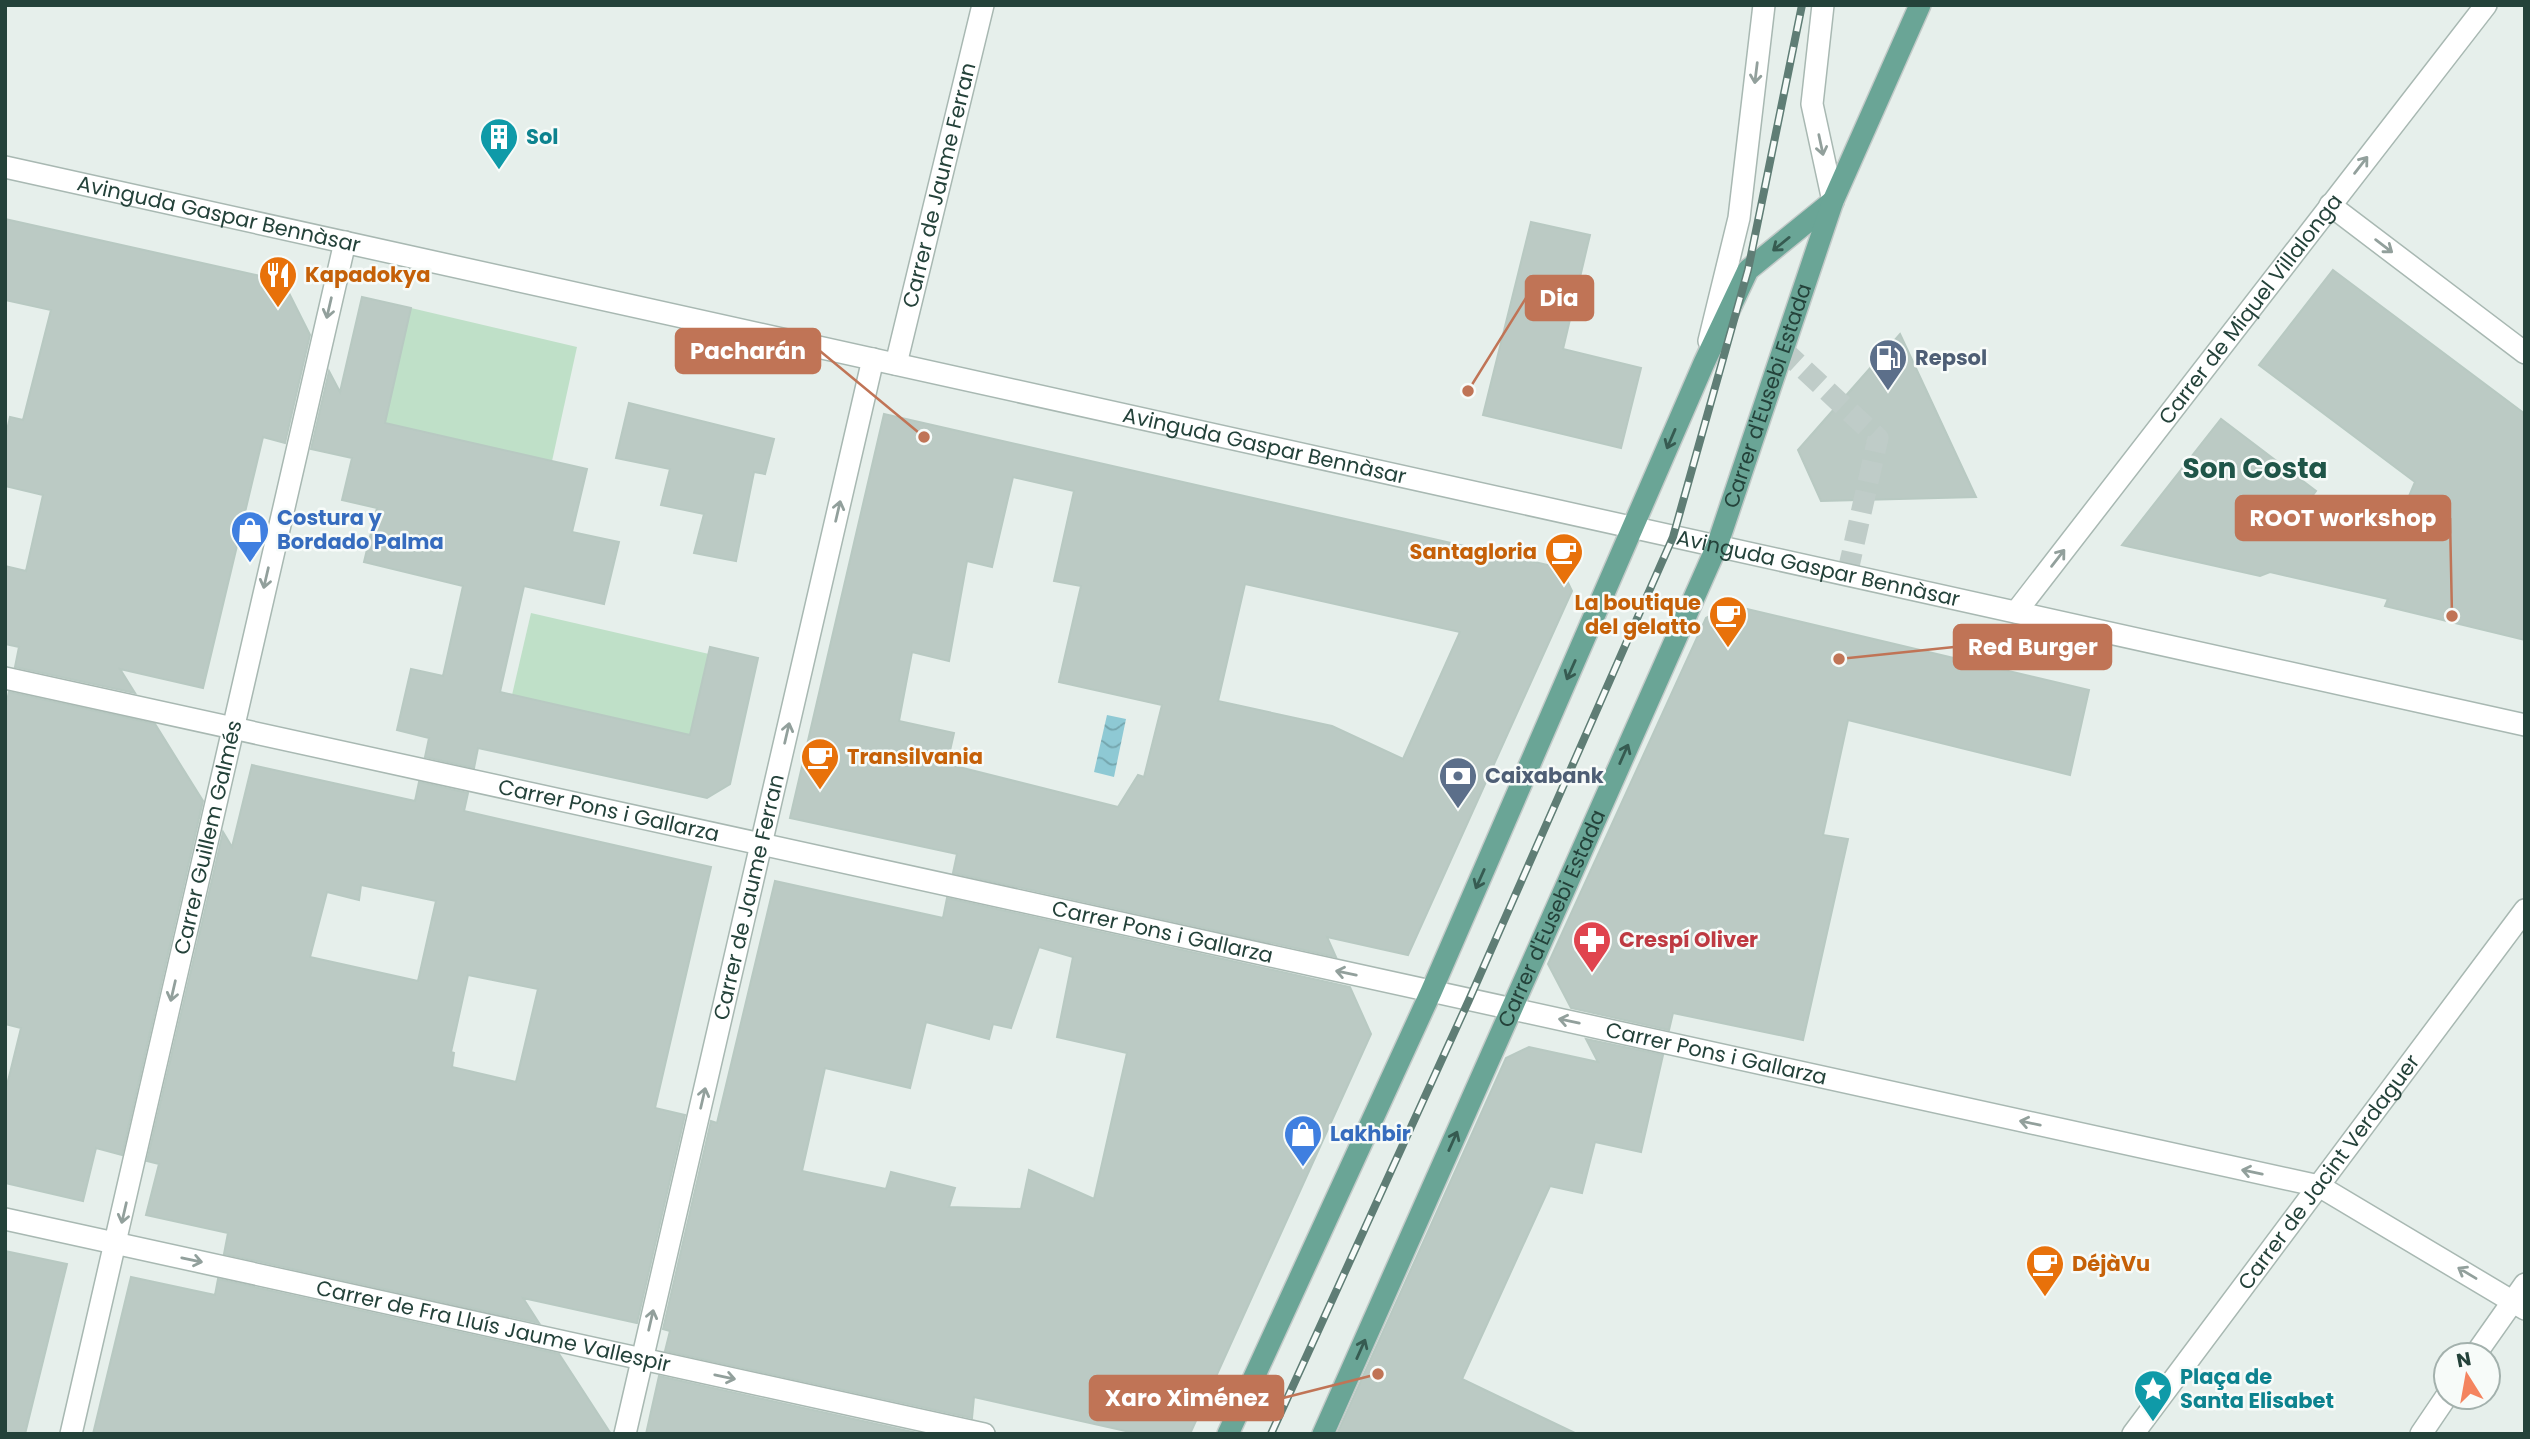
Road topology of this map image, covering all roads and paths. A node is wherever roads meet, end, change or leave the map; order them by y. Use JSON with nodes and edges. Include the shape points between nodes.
{"nodes":[{"id":1,"x":983,"y":5,"type":"edge"},
{"id":2,"x":1764,"y":5,"type":"edge"},
{"id":3,"x":1823,"y":5,"type":"edge"},
{"id":4,"x":1920,"y":5,"type":"edge"},
{"id":5,"x":2486,"y":5,"type":"edge"},
{"id":6,"x":5,"y":167,"type":"edge"},
{"id":7,"x":1833,"y":201,"type":"junction"},
{"id":8,"x":2330,"y":205,"type":"junction"},
{"id":9,"x":345,"y":242,"type":"junction"},
{"id":10,"x":2525,"y":353,"type":"edge"},
{"id":11,"x":873,"y":359,"type":"junction"},
{"id":12,"x":1703,"y":363,"type":"junction"},
{"id":13,"x":896,"y":364,"type":"junction"},
{"id":14,"x":1633,"y":527,"type":"junction"},
{"id":15,"x":1717,"y":546,"type":"junction"},
{"id":16,"x":2016,"y":612,"type":"junction"},
{"id":17,"x":5,"y":678,"type":"edge"},
{"id":18,"x":2525,"y":725,"type":"edge"},
{"id":19,"x":231,"y":728,"type":"junction"},
{"id":20,"x":761,"y":844,"type":"junction"},
{"id":21,"x":2525,"y":910,"type":"edge"},
{"id":22,"x":1431,"y":992,"type":"junction"},
{"id":23,"x":1511,"y":1009,"type":"junction"},
{"id":24,"x":2319,"y":1186,"type":"junction"},
{"id":25,"x":5,"y":1219,"type":"edge"},
{"id":26,"x":117,"y":1243,"type":"junction"},
{"id":27,"x":2521,"y":1298,"type":"edge"},
{"id":28,"x":2486,"y":1341,"type":"edge"},
{"id":29,"x":642,"y":1359,"type":"junction"},
{"id":30,"x":2437,"y":1411,"type":"edge"},
{"id":31,"x":71,"y":1434,"type":"edge"},
{"id":32,"x":625,"y":1434,"type":"edge"},
{"id":33,"x":984,"y":1434,"type":"edge"},
{"id":34,"x":1228,"y":1434,"type":"edge"},
{"id":35,"x":1324,"y":1434,"type":"edge"},
{"id":36,"x":2133,"y":1434,"type":"edge"},
{"id":37,"x":2421,"y":1434,"type":"edge"}],
"edges":[{"from":1,"to":13,"type":"street","name":"Carrer de Jaume Ferran"},
{"from":2,"to":12,"type":"street","name":"Carrer d'Eusebi Estada","one_way":true,"via":[[1739,218]]},
{"from":3,"to":7,"type":"street","one_way":true,"via":[[1812,104]]},
{"from":4,"to":7,"type":"main road","name":"Carrer d'Eusebi Estada"},
{"from":8,"to":5,"type":"street","name":"Carrer de Miquel Villalonga","one_way":true},
{"from":6,"to":9,"type":"street","name":"Avinguda Gaspar Bennàsar"},
{"from":7,"to":12,"type":"main road","name":"Carrer d'Eusebi Estada","one_way":true,"via":[[1748,270]]},
{"from":7,"to":15,"type":"main road","name":"Carrer d'Eusebi Estada"},
{"from":8,"to":10,"type":"street","one_way":true},
{"from":16,"to":8,"type":"street","name":"Carrer de Miquel Villalonga","one_way":true},
{"from":9,"to":11,"type":"street","name":"Avinguda Gaspar Bennàsar"},
{"from":9,"to":19,"type":"street","name":"Carrer Guillem Galmés","one_way":true},
{"from":11,"to":13,"type":"street","name":"Avinguda Gaspar Bennàsar"},
{"from":20,"to":11,"type":"street","name":"Carrer de Jaume Ferran","one_way":true},
{"from":12,"to":14,"type":"main road","name":"Carrer d'Eusebi Estada","one_way":true},
{"from":13,"to":14,"type":"street","name":"Avinguda Gaspar Bennàsar"},
{"from":14,"to":15,"type":"street","name":"Avinguda Gaspar Bennàsar"},
{"from":14,"to":22,"type":"main road","name":"Carrer d'Eusebi Estada","one_way":true},
{"from":15,"to":16,"type":"street","name":"Avinguda Gaspar Bennàsar"},
{"from":23,"to":15,"type":"main road","name":"Carrer d'Eusebi Estada","one_way":true},
{"from":16,"to":18,"type":"street","name":"Avinguda Gaspar Bennàsar"},
{"from":17,"to":19,"type":"street","name":"Carrer Pons i Gallarza"},
{"from":19,"to":20,"type":"street","name":"Carrer Pons i Gallarza"},
{"from":19,"to":26,"type":"street","name":"Carrer Guillem Galmés","one_way":true},
{"from":22,"to":20,"type":"street","name":"Carrer Pons i Gallarza","one_way":true},
{"from":29,"to":20,"type":"street","name":"Carrer de Jaume Ferran","one_way":true},
{"from":21,"to":24,"type":"street","name":"Carrer de Jacint Verdaguer"},
{"from":22,"to":23,"type":"street","name":"Carrer Pons i Gallarza"},
{"from":22,"to":34,"type":"main road","name":"Carrer d'Eusebi Estada"},
{"from":24,"to":23,"type":"street","name":"Carrer Pons i Gallarza","one_way":true},
{"from":35,"to":23,"type":"main road","name":"Carrer d'Eusebi Estada","one_way":true},
{"from":27,"to":24,"type":"street","name":"Carrer Pons i Gallarza","one_way":true},
{"from":24,"to":36,"type":"street","name":"Carrer de Jacint Verdaguer"},
{"from":25,"to":26,"type":"street","name":"Carrer de Fra Lluís Jaume Vallespir"},
{"from":26,"to":29,"type":"street","name":"Carrer de Fra Lluís Jaume Vallespir","one_way":true},
{"from":26,"to":31,"type":"street","name":"Carrer Guillem Galmés"},
{"from":27,"to":28,"type":"street"},
{"from":29,"to":32,"type":"street","name":"Carrer de Jaume Ferran"},
{"from":29,"to":33,"type":"street","name":"Carrer de Fra Lluís Jaume Vallespir","one_way":true},
{"from":30,"to":37,"type":"street"}]}
